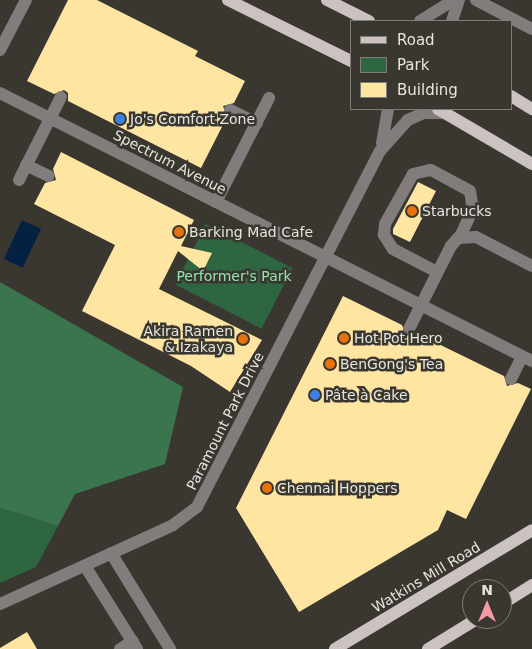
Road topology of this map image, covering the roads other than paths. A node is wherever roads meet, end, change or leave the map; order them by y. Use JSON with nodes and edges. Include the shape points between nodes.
{"nodes":[{"id":1,"x":26,"y":0,"type":"edge"},
{"id":2,"x":228,"y":0,"type":"edge"},
{"id":3,"x":327,"y":0,"type":"edge"},
{"id":4,"x":454,"y":0,"type":"edge"},
{"id":5,"x":460,"y":0,"type":"edge"},
{"id":6,"x":476,"y":0,"type":"edge"},
{"id":7,"x":367,"y":20,"type":"edge"},
{"id":8,"x":422,"y":20,"type":"edge"},
{"id":9,"x":452,"y":20,"type":"edge"},
{"id":10,"x":532,"y":29,"type":"edge"},
{"id":11,"x":0,"y":50,"type":"edge"},
{"id":12,"x":350,"y":61,"type":"edge"},
{"id":13,"x":0,"y":93,"type":"edge"},
{"id":14,"x":61,"y":97,"type":"dead end"},
{"id":15,"x":512,"y":97,"type":"edge"},
{"id":16,"x":270,"y":98,"type":"dead end"},
{"id":17,"x":532,"y":109,"type":"edge"},
{"id":18,"x":230,"y":110,"type":"dead end"},
{"id":19,"x":388,"y":110,"type":"edge"},
{"id":20,"x":442,"y":111,"type":"edge"},
{"id":21,"x":50,"y":118,"type":"junction"},
{"id":22,"x":256,"y":123,"type":"junction"},
{"id":23,"x":380,"y":151,"type":"junction"},
{"id":24,"x":532,"y":164,"type":"edge"},
{"id":25,"x":26,"y":165,"type":"junction"},
{"id":26,"x":49,"y":176,"type":"dead end"},
{"id":27,"x":19,"y":180,"type":"dead end"},
{"id":28,"x":216,"y":202,"type":"junction"},
{"id":29,"x":460,"y":237,"type":"junction"},
{"id":30,"x":326,"y":257,"type":"junction"},
{"id":31,"x":532,"y":266,"type":"edge"},
{"id":32,"x":437,"y":272,"type":"junction"},
{"id":33,"x":420,"y":305,"type":"junction"},
{"id":34,"x":409,"y":329,"type":"dead end"},
{"id":35,"x":527,"y":359,"type":"edge"},
{"id":36,"x":511,"y":379,"type":"dead end"},
{"id":37,"x":532,"y":530,"type":"edge"},
{"id":38,"x":111,"y":553,"type":"junction"},
{"id":39,"x":85,"y":566,"type":"junction"},
{"id":40,"x":532,"y":585,"type":"edge"},
{"id":41,"x":512,"y":598,"type":"edge"},
{"id":42,"x":0,"y":604,"type":"edge"},
{"id":43,"x":462,"y":628,"type":"edge"},
{"id":44,"x":135,"y":645,"type":"edge"},
{"id":45,"x":120,"y":649,"type":"edge"},
{"id":46,"x":170,"y":649,"type":"edge"},
{"id":47,"x":335,"y":649,"type":"edge"},
{"id":48,"x":428,"y":649,"type":"edge"}],
"edges":[{"from":1,"to":11,"type":"street"},
{"from":2,"to":12,"type":"main road"},
{"from":3,"to":7,"type":"main road"},
{"from":4,"to":8,"type":"street"},
{"from":5,"to":9,"type":"street"},
{"from":6,"to":10,"type":"street"},
{"from":13,"to":21,"type":"street","name":"Spectrum Avenue"},
{"from":14,"to":21,"type":"street"},
{"from":15,"to":17,"type":"main road"},
{"from":16,"to":22,"type":"street"},
{"from":18,"to":22,"type":"street"},
{"from":19,"to":23,"type":"street","name":"Paramount Park Drive"},
{"from":20,"to":23,"type":"street","name":"Paramount Park Drive","via":[[424,113],[408,120]]},
{"from":20,"to":24,"type":"main road"},
{"from":21,"to":25,"type":"street"},
{"from":21,"to":28,"type":"street","name":"Spectrum Avenue"},
{"from":22,"to":28,"type":"street"},
{"from":23,"to":30,"type":"street","name":"Paramount Park Drive"},
{"from":25,"to":26,"type":"street"},
{"from":25,"to":27,"type":"street"},
{"from":28,"to":30,"type":"street","name":"Spectrum Avenue"},
{"from":29,"to":31,"type":"street","via":[[476,237]]},
{"from":29,"to":32,"type":"street","via":[[450,246]]},
{"from":29,"to":32,"type":"street","via":[[473,209],[470,191],[431,170],[413,174],[385,224],[384,234],[393,249]]},
{"from":30,"to":33,"type":"street","name":"Spectrum Avenue"},
{"from":30,"to":38,"type":"street","name":"Paramount Park Drive","via":[[197,507],[173,525]]},
{"from":32,"to":33,"type":"street"},
{"from":33,"to":34,"type":"street"},
{"from":33,"to":35,"type":"street","name":"Spectrum Avenue"},
{"from":35,"to":36,"type":"street"},
{"from":37,"to":47,"type":"main road","name":"Watkins Mill Road"},
{"from":38,"to":39,"type":"street","name":"Paramount Park Drive"},
{"from":38,"to":46,"type":"street"},
{"from":39,"to":42,"type":"street","name":"Paramount Park Drive"},
{"from":39,"to":44,"type":"street"},
{"from":40,"to":41,"type":"main road"},
{"from":43,"to":48,"type":"main road"},
{"from":44,"to":45,"type":"street"}]}
